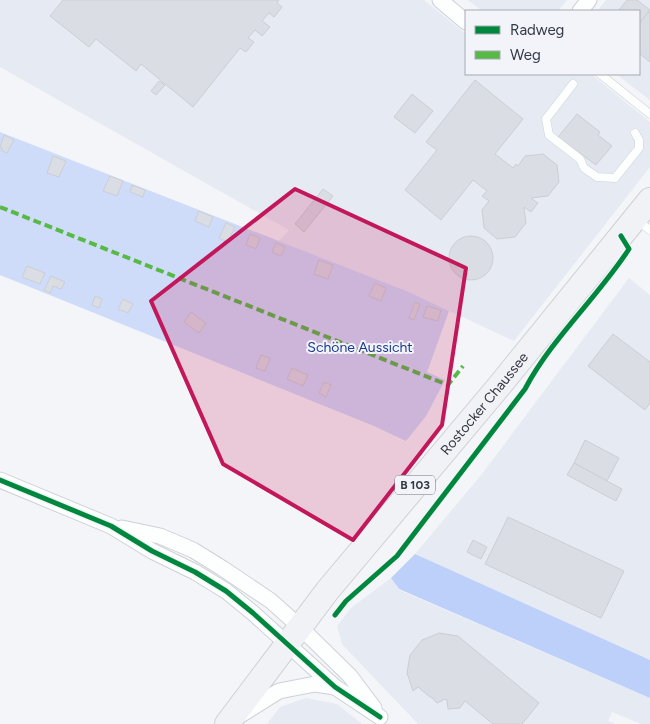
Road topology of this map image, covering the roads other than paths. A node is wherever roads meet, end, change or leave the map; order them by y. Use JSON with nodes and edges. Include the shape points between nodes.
{"nodes":[{"id":1,"x":440,"y":0,"type":"edge"},
{"id":2,"x":589,"y":0,"type":"edge"},
{"id":3,"x":581,"y":10,"type":"edge"},
{"id":4,"x":465,"y":21,"type":"edge"},
{"id":5,"x":601,"y":75,"type":"edge"},
{"id":6,"x":574,"y":84,"type":"dead end"},
{"id":7,"x":650,"y":114,"type":"edge"},
{"id":8,"x":636,"y":133,"type":"dead end"},
{"id":9,"x":650,"y":200,"type":"edge"},
{"id":10,"x":642,"y":225,"type":"edge"},
{"id":11,"x":0,"y":480,"type":"edge"},
{"id":12,"x":111,"y":526,"type":"junction"},
{"id":13,"x":294,"y":636,"type":"junction"},
{"id":14,"x":335,"y":687,"type":"junction"},
{"id":15,"x":384,"y":721,"type":"edge"},
{"id":16,"x":228,"y":723,"type":"edge"}],
"edges":[{"from":1,"to":4,"type":"street"},
{"from":2,"to":3,"type":"street"},
{"from":5,"to":7,"type":"lane"},
{"from":6,"to":8,"type":"lane","via":[[546,119],[549,135],[580,159],[584,168],[597,177],[615,178],[638,148]]},
{"from":9,"to":10,"type":"main road","name":"Rostocker Chaussee","number":"B 103"},
{"from":10,"to":13,"type":"main road","name":"Rostocker Chaussee","number":"B 103","via":[[500,385],[328,590]]},
{"from":11,"to":12,"type":"street"},
{"from":12,"to":13,"type":"street","via":[[195,572],[253,613]]},
{"from":12,"to":13,"type":"street","via":[[160,536],[193,550],[270,601]]},
{"from":13,"to":14,"type":"street"},
{"from":13,"to":15,"type":"street","via":[[350,676]]},
{"from":13,"to":16,"type":"main road","name":"Rostocker Chaussee","number":"B 103"},
{"from":14,"to":15,"type":"street"},
{"from":14,"to":16,"type":"street","via":[[315,684],[279,691]]}]}
